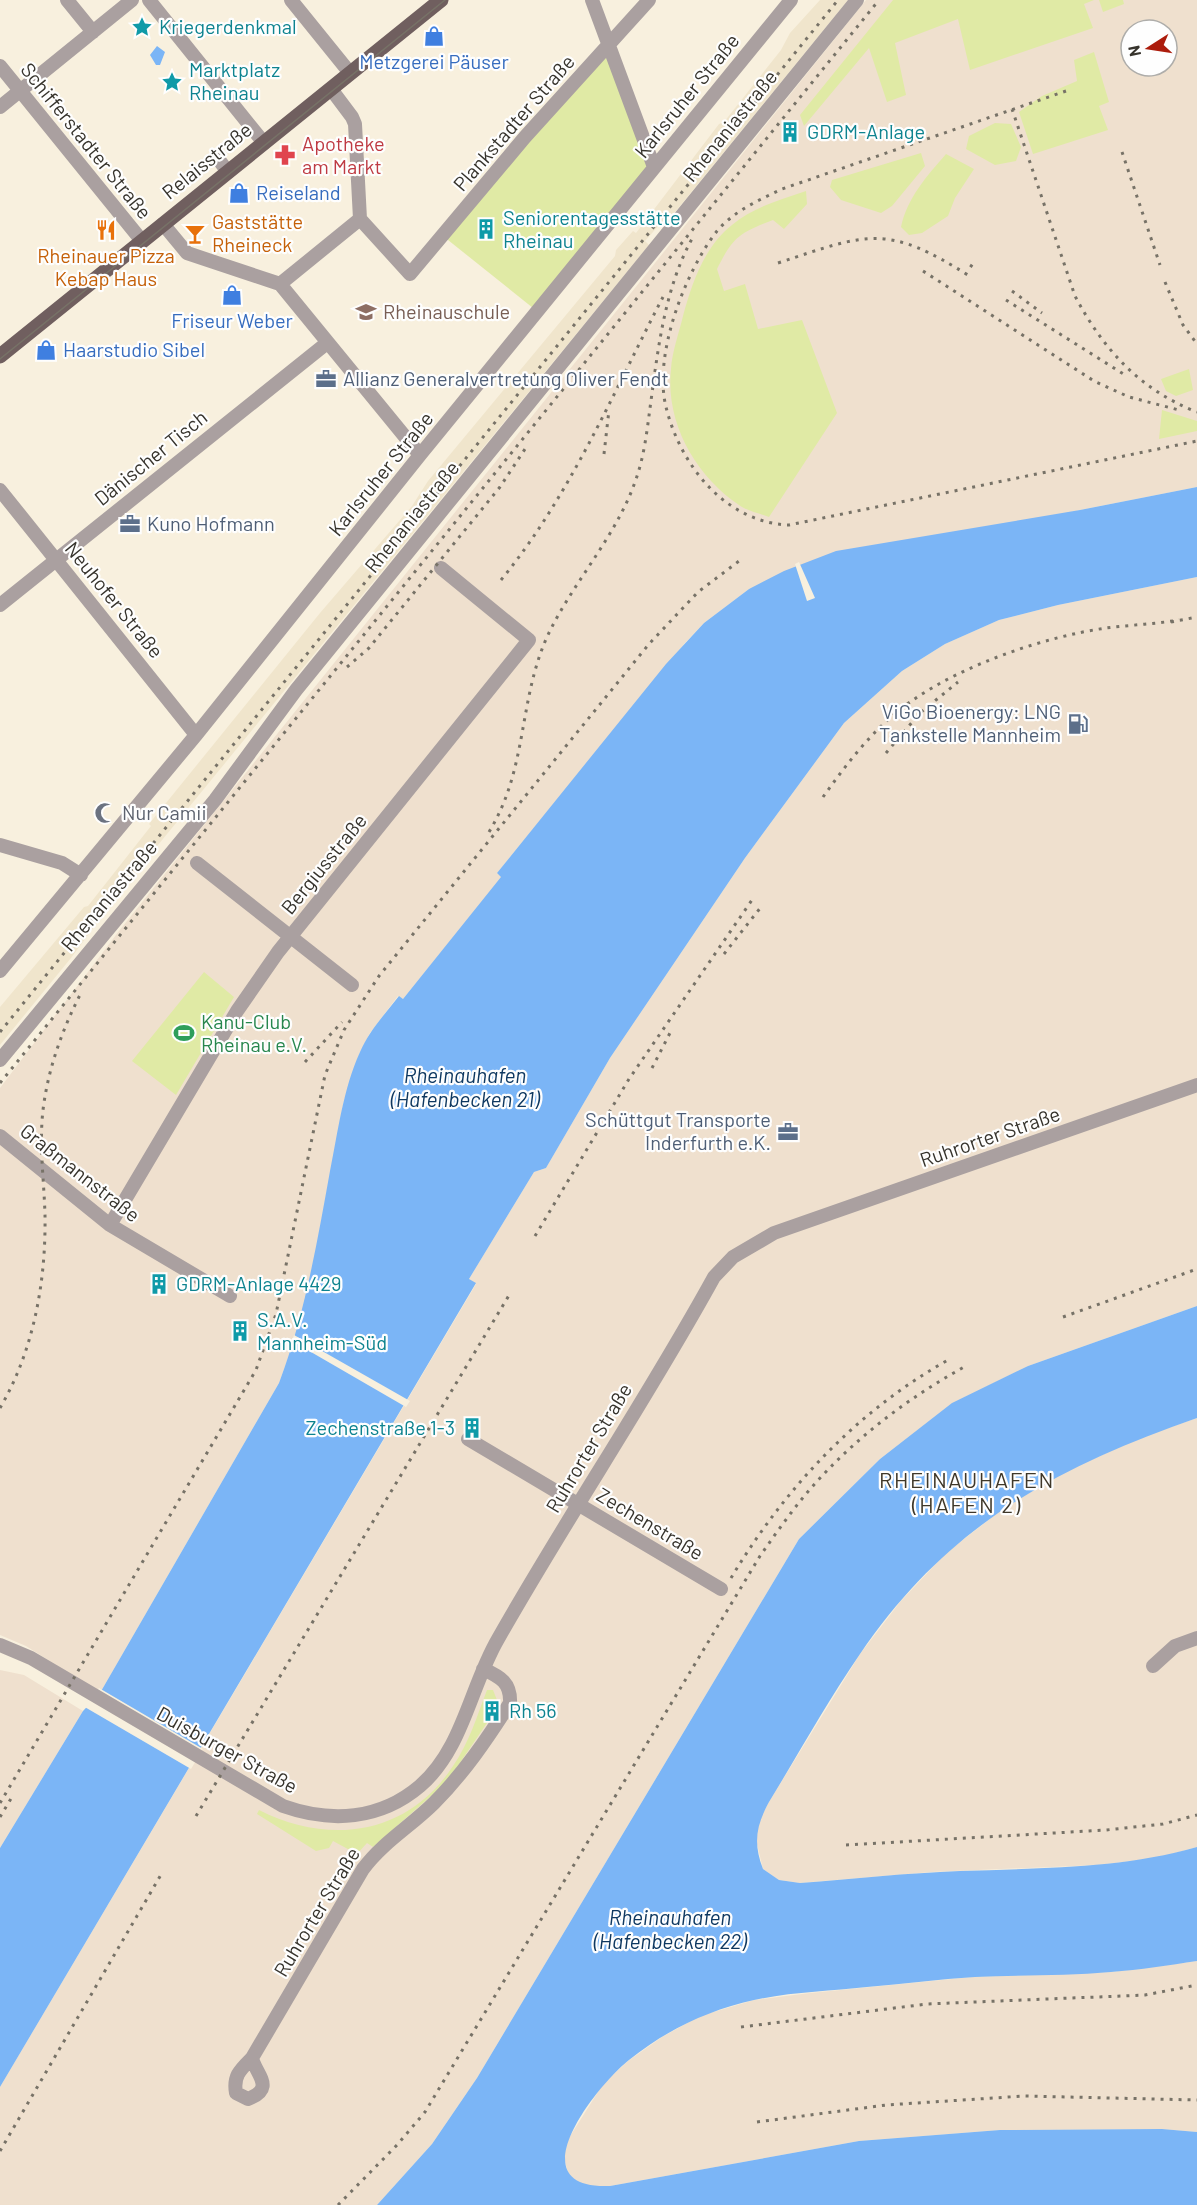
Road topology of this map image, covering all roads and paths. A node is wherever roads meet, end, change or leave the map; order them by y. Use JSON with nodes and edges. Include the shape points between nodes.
{"nodes":[{"id":1,"x":67,"y":0,"type":"edge"},
{"id":2,"x":132,"y":0,"type":"edge"},
{"id":3,"x":149,"y":0,"type":"edge"},
{"id":4,"x":291,"y":0,"type":"edge"},
{"id":5,"x":441,"y":0,"type":"edge"},
{"id":6,"x":592,"y":0,"type":"edge"},
{"id":7,"x":649,"y":0,"type":"edge"},
{"id":8,"x":791,"y":0,"type":"edge"},
{"id":9,"x":857,"y":0,"type":"edge"},
{"id":10,"x":93,"y":32,"type":"junction"},
{"id":11,"x":608,"y":43,"type":"junction"},
{"id":12,"x":0,"y":66,"type":"edge"},
{"id":13,"x":350,"y":73,"type":"junction"},
{"id":14,"x":331,"y":89,"type":"junction"},
{"id":15,"x":20,"y":90,"type":"junction"},
{"id":16,"x":0,"y":107,"type":"edge"},
{"id":17,"x":264,"y":142,"type":"junction"},
{"id":18,"x":654,"y":167,"type":"junction"},
{"id":19,"x":360,"y":219,"type":"junction"},
{"id":20,"x":163,"y":224,"type":"junction"},
{"id":21,"x":142,"y":241,"type":"junction"},
{"id":22,"x":280,"y":284,"type":"junction"},
{"id":23,"x":327,"y":342,"type":"junction"},
{"id":24,"x":0,"y":356,"type":"edge"},
{"id":25,"x":420,"y":455,"type":"junction"},
{"id":26,"x":0,"y":490,"type":"edge"},
{"id":27,"x":56,"y":560,"type":"junction"},
{"id":28,"x":441,"y":568,"type":"dead end"},
{"id":29,"x":0,"y":605,"type":"edge"},
{"id":30,"x":196,"y":735,"type":"junction"},
{"id":31,"x":0,"y":845,"type":"edge"},
{"id":32,"x":197,"y":863,"type":"dead end"},
{"id":33,"x":81,"y":875,"type":"junction"},
{"id":34,"x":291,"y":936,"type":"junction"},
{"id":35,"x":0,"y":971,"type":"edge"},
{"id":36,"x":352,"y":986,"type":"dead end"},
{"id":37,"x":0,"y":1060,"type":"edge"},
{"id":38,"x":1197,"y":1085,"type":"edge"},
{"id":39,"x":0,"y":1136,"type":"edge"},
{"id":40,"x":110,"y":1225,"type":"junction"},
{"id":41,"x":230,"y":1296,"type":"dead end"},
{"id":42,"x":468,"y":1438,"type":"dead end"},
{"id":43,"x":577,"y":1504,"type":"junction"},
{"id":44,"x":720,"y":1589,"type":"dead end"},
{"id":45,"x":1197,"y":1638,"type":"edge"},
{"id":46,"x":0,"y":1645,"type":"edge"},
{"id":47,"x":1153,"y":1666,"type":"dead end"},
{"id":48,"x":483,"y":1669,"type":"junction"},
{"id":49,"x":252,"y":2058,"type":"dead end"}],
"edges":[{"from":1,"to":10,"type":"street"},
{"from":2,"to":10,"type":"street"},
{"from":3,"to":17,"type":"street"},
{"from":4,"to":13,"type":"street"},
{"from":5,"to":13,"type":"main road","name":"Relaisstraße"},
{"from":6,"to":11,"type":"street"},
{"from":7,"to":11,"type":"street","name":"Plankstadter Straße"},
{"from":8,"to":18,"type":"street","name":"Karlsruher Straße"},
{"from":9,"to":37,"type":"street","name":"Rhenaniastraße","via":[[304,681],[186,835]]},
{"from":10,"to":15,"type":"street"},
{"from":11,"to":18,"type":"street"},
{"from":11,"to":19,"type":"street","name":"Plankstadter Straße","via":[[410,273]]},
{"from":12,"to":15,"type":"street","name":"Schifferstadter Straße"},
{"from":13,"to":14,"type":"main road","name":"Relaisstraße"},
{"from":14,"to":17,"type":"main road","name":"Relaisstraße"},
{"from":14,"to":19,"type":"street","via":[[355,124]]},
{"from":15,"to":16,"type":"street"},
{"from":15,"to":21,"type":"street","name":"Schifferstadter Straße"},
{"from":17,"to":20,"type":"main road","name":"Relaisstraße","via":[[224,166]]},
{"from":18,"to":25,"type":"street","name":"Karlsruher Straße"},
{"from":19,"to":22,"type":"street"},
{"from":20,"to":21,"type":"main road","name":"Relaisstraße"},
{"from":20,"to":22,"type":"street","name":"Schifferstadter Straße","via":[[187,253]]},
{"from":21,"to":24,"type":"main road","name":"Relaisstraße"},
{"from":22,"to":23,"type":"street"},
{"from":23,"to":25,"type":"street"},
{"from":23,"to":27,"type":"street","name":"Dänischer Tisch"},
{"from":25,"to":30,"type":"street","name":"Karlsruher Straße"},
{"from":26,"to":27,"type":"street","name":"Neuhofer Straße"},
{"from":27,"to":29,"type":"street","name":"Dänischer Tisch"},
{"from":27,"to":30,"type":"street","name":"Neuhofer Straße"},
{"from":28,"to":34,"type":"street","name":"Bergiusstraße","via":[[530,640]]},
{"from":30,"to":33,"type":"street","name":"Karlsruher Straße"},
{"from":31,"to":33,"type":"street","via":[[62,863]]},
{"from":32,"to":34,"type":"street"},
{"from":33,"to":35,"type":"street","name":"Karlsruher Straße"},
{"from":34,"to":36,"type":"street"},
{"from":34,"to":40,"type":"street","name":"Bergiusstraße","via":[[237,1011]]},
{"from":38,"to":43,"type":"street","name":"Ruhrorter Straße","via":[[774,1233],[742,1250],[714,1278]]},
{"from":39,"to":40,"type":"street","name":"Graßmannstraße"},
{"from":40,"to":41,"type":"street","name":"Graßmannstraße"},
{"from":42,"to":43,"type":"street","name":"Zechenstraße"},
{"from":43,"to":44,"type":"street","name":"Zechenstraße"},
{"from":43,"to":48,"type":"street","name":"Ruhrorter Straße"},
{"from":45,"to":47,"type":"street","via":[[1175,1646]]},
{"from":46,"to":48,"type":"street","name":"Duisburger Straße","via":[[30,1658],[265,1798],[308,1815],[340,1817],[392,1805],[435,1771],[453,1743]]},
{"from":48,"to":49,"type":"street","name":"Ruhrorter Straße","via":[[506,1681],[510,1703],[464,1771],[432,1805],[375,1853],[363,1869]]}]}
